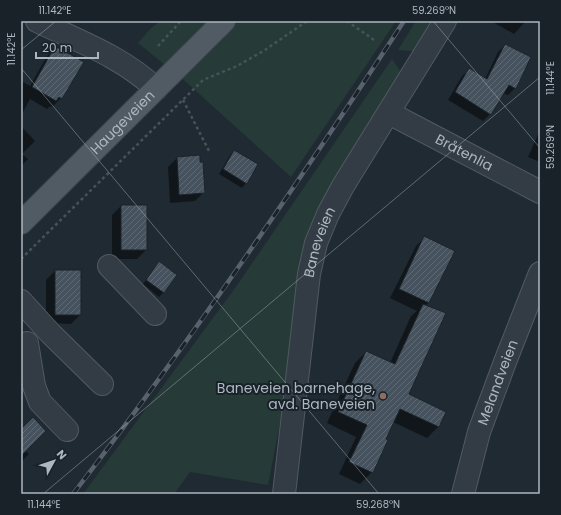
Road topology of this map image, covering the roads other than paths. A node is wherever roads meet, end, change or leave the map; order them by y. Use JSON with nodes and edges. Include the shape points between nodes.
{"nodes":[{"id":1,"x":37,"y":21,"type":"edge"},
{"id":2,"x":224,"y":21,"type":"edge"},
{"id":3,"x":445,"y":21,"type":"edge"},
{"id":4,"x":156,"y":89,"type":"junction"},
{"id":5,"x":389,"y":112,"type":"junction"},
{"id":6,"x":540,"y":192,"type":"edge"},
{"id":7,"x":21,"y":223,"type":"edge"},
{"id":8,"x":109,"y":266,"type":"dead end"},
{"id":9,"x":540,"y":273,"type":"edge"},
{"id":10,"x":21,"y":301,"type":"edge"},
{"id":11,"x":155,"y":314,"type":"dead end"},
{"id":12,"x":27,"y":343,"type":"dead end"},
{"id":13,"x":102,"y":384,"type":"dead end"},
{"id":14,"x":67,"y":430,"type":"dead end"},
{"id":15,"x":284,"y":494,"type":"edge"},
{"id":16,"x":463,"y":494,"type":"edge"}],
"edges":[{"from":1,"to":4,"type":"street","via":[[120,61]]},
{"from":2,"to":4,"type":"main road","name":"Haugeveien"},
{"from":3,"to":5,"type":"street","name":"Baneveien"},
{"from":4,"to":7,"type":"main road","name":"Haugeveien"},
{"from":5,"to":6,"type":"street","name":"Bråtenlia"},
{"from":5,"to":15,"type":"street","name":"Baneveien","via":[[328,214],[316,243],[309,274]]},
{"from":8,"to":11,"type":"street"},
{"from":9,"to":16,"type":"street","name":"Melandveien","via":[[479,432]]},
{"from":10,"to":13,"type":"street"},
{"from":12,"to":14,"type":"street","via":[[34,386],[40,402]]}]}
